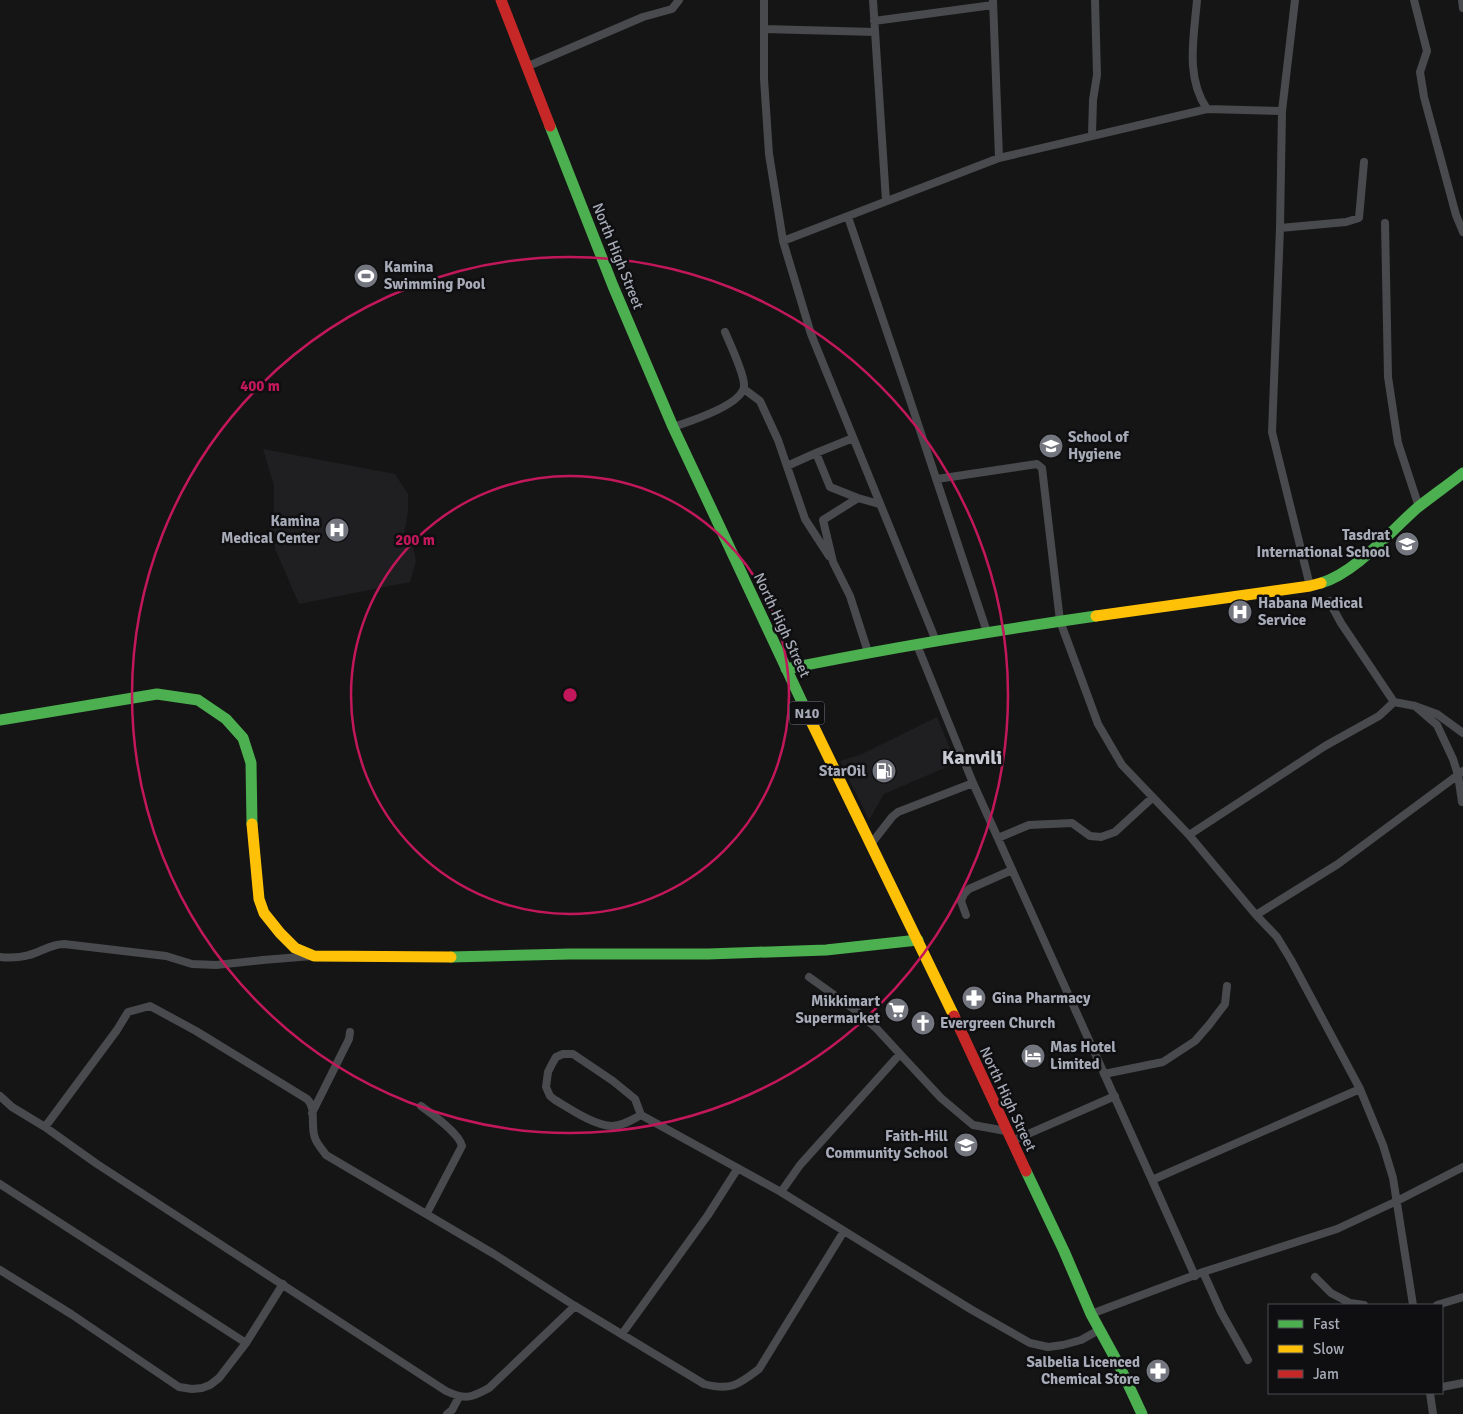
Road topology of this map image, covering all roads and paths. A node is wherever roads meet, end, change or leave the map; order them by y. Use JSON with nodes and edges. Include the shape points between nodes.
{"nodes":[{"id":1,"x":500,"y":0,"type":"edge"},
{"id":2,"x":679,"y":0,"type":"edge"},
{"id":3,"x":764,"y":0,"type":"edge"},
{"id":4,"x":873,"y":0,"type":"edge"},
{"id":5,"x":1095,"y":0,"type":"edge"},
{"id":6,"x":1197,"y":0,"type":"edge"},
{"id":7,"x":1295,"y":0,"type":"edge"},
{"id":8,"x":1414,"y":0,"type":"edge"},
{"id":9,"x":1462,"y":0,"type":"edge"},
{"id":10,"x":993,"y":3,"type":"edge"},
{"id":11,"x":1463,"y":8,"type":"edge"},
{"id":12,"x":874,"y":20,"type":"junction"},
{"id":13,"x":764,"y":28,"type":"junction"},
{"id":14,"x":875,"y":32,"type":"junction"},
{"id":15,"x":526,"y":67,"type":"junction"},
{"id":16,"x":1207,"y":109,"type":"junction"},
{"id":17,"x":1282,"y":111,"type":"junction"},
{"id":18,"x":1092,"y":135,"type":"junction"},
{"id":19,"x":999,"y":158,"type":"junction"},
{"id":20,"x":1364,"y":162,"type":"dead end"},
{"id":21,"x":886,"y":201,"type":"junction"},
{"id":22,"x":848,"y":217,"type":"junction"},
{"id":23,"x":1385,"y":223,"type":"dead end"},
{"id":24,"x":1280,"y":228,"type":"junction"},
{"id":25,"x":1463,"y":232,"type":"edge"},
{"id":26,"x":782,"y":241,"type":"junction"},
{"id":27,"x":725,"y":332,"type":"dead end"},
{"id":28,"x":744,"y":389,"type":"junction"},
{"id":29,"x":673,"y":428,"type":"junction"},
{"id":30,"x":853,"y":438,"type":"junction"},
{"id":31,"x":816,"y":453,"type":"junction"},
{"id":32,"x":786,"y":466,"type":"junction"},
{"id":33,"x":1463,"y":473,"type":"edge"},
{"id":34,"x":937,"y":480,"type":"junction"},
{"id":35,"x":858,"y":498,"type":"junction"},
{"id":36,"x":878,"y":504,"type":"junction"},
{"id":37,"x":1419,"y":507,"type":"junction"},
{"id":38,"x":832,"y":562,"type":"junction"},
{"id":39,"x":1310,"y":586,"type":"junction"},
{"id":40,"x":1329,"y":601,"type":"dead end"},
{"id":41,"x":1060,"y":621,"type":"junction"},
{"id":42,"x":987,"y":632,"type":"junction"},
{"id":43,"x":936,"y":642,"type":"junction"},
{"id":44,"x":917,"y":645,"type":"junction"},
{"id":45,"x":868,"y":652,"type":"junction"},
{"id":46,"x":786,"y":669,"type":"junction"},
{"id":47,"x":1394,"y":702,"type":"junction"},
{"id":48,"x":1415,"y":706,"type":"junction"},
{"id":49,"x":0,"y":720,"type":"edge"},
{"id":50,"x":1463,"y":733,"type":"edge"},
{"id":51,"x":1463,"y":765,"type":"edge"},
{"id":52,"x":1460,"y":773,"type":"edge"},
{"id":53,"x":973,"y":783,"type":"junction"},
{"id":54,"x":1152,"y":798,"type":"junction"},
{"id":55,"x":1462,"y":802,"type":"dead end"},
{"id":56,"x":1189,"y":835,"type":"junction"},
{"id":57,"x":998,"y":838,"type":"junction"},
{"id":58,"x":871,"y":844,"type":"junction"},
{"id":59,"x":1012,"y":870,"type":"junction"},
{"id":60,"x":966,"y":915,"type":"dead end"},
{"id":61,"x":1256,"y":915,"type":"junction"},
{"id":62,"x":918,"y":940,"type":"junction"},
{"id":63,"x":314,"y":956,"type":"junction"},
{"id":64,"x":0,"y":957,"type":"edge"},
{"id":65,"x":809,"y":977,"type":"dead end"},
{"id":66,"x":1227,"y":986,"type":"dead end"},
{"id":67,"x":350,"y":1032,"type":"dead end"},
{"id":68,"x":900,"y":1054,"type":"junction"},
{"id":69,"x":1104,"y":1074,"type":"junction"},
{"id":70,"x":1360,"y":1089,"type":"junction"},
{"id":71,"x":0,"y":1096,"type":"edge"},
{"id":72,"x":1115,"y":1096,"type":"junction"},
{"id":73,"x":421,"y":1106,"type":"dead end"},
{"id":74,"x":312,"y":1113,"type":"junction"},
{"id":75,"x":641,"y":1115,"type":"junction"},
{"id":76,"x":45,"y":1128,"type":"junction"},
{"id":77,"x":1009,"y":1136,"type":"junction"},
{"id":78,"x":1463,"y":1167,"type":"edge"},
{"id":79,"x":738,"y":1168,"type":"junction"},
{"id":80,"x":1152,"y":1180,"type":"junction"},
{"id":81,"x":0,"y":1184,"type":"edge"},
{"id":82,"x":781,"y":1192,"type":"junction"},
{"id":83,"x":1397,"y":1201,"type":"junction"},
{"id":84,"x":427,"y":1213,"type":"junction"},
{"id":85,"x":844,"y":1231,"type":"junction"},
{"id":86,"x":0,"y":1271,"type":"edge"},
{"id":87,"x":1203,"y":1272,"type":"junction"},
{"id":88,"x":1194,"y":1276,"type":"junction"},
{"id":89,"x":1315,"y":1277,"type":"dead end"},
{"id":90,"x":282,"y":1284,"type":"junction"},
{"id":91,"x":1463,"y":1297,"type":"edge"},
{"id":92,"x":1357,"y":1304,"type":"edge"},
{"id":93,"x":1413,"y":1304,"type":"edge"},
{"id":94,"x":1440,"y":1304,"type":"edge"},
{"id":95,"x":575,"y":1306,"type":"junction"},
{"id":96,"x":1091,"y":1314,"type":"junction"},
{"id":97,"x":1100,"y":1330,"type":"junction"},
{"id":98,"x":622,"y":1334,"type":"junction"},
{"id":99,"x":246,"y":1343,"type":"junction"},
{"id":100,"x":1248,"y":1360,"type":"dead end"},
{"id":101,"x":1463,"y":1383,"type":"edge"},
{"id":102,"x":1443,"y":1387,"type":"edge"},
{"id":103,"x":1430,"y":1394,"type":"edge"},
{"id":104,"x":459,"y":1398,"type":"junction"},
{"id":105,"x":450,"y":1413,"type":"edge"},
{"id":106,"x":1142,"y":1414,"type":"edge"},
{"id":107,"x":1433,"y":1414,"type":"edge"}],
"edges":[{"from":1,"to":15,"type":"main road","name":"North High Street","number":"N10"},
{"from":2,"to":15,"type":"street","via":[[672,9],[642,17]]},
{"from":3,"to":13,"type":"street"},
{"from":4,"to":12,"type":"street"},
{"from":5,"to":18,"type":"street","via":[[1097,75],[1092,100]]},
{"from":6,"to":16,"type":"street","via":[[1192,58],[1199,98]]},
{"from":7,"to":17,"type":"street"},
{"from":8,"to":25,"type":"street","via":[[1427,51],[1420,72],[1424,96]]},
{"from":9,"to":11,"type":"street"},
{"from":10,"to":12,"type":"street"},
{"from":10,"to":19,"type":"street"},
{"from":12,"to":14,"type":"street"},
{"from":13,"to":14,"type":"street"},
{"from":13,"to":26,"type":"street","via":[[769,154]]},
{"from":14,"to":21,"type":"street"},
{"from":15,"to":29,"type":"main road","name":"North High Street","number":"N10"},
{"from":16,"to":17,"type":"street"},
{"from":16,"to":18,"type":"street"},
{"from":17,"to":24,"type":"street"},
{"from":18,"to":19,"type":"street"},
{"from":19,"to":21,"type":"street"},
{"from":20,"to":24,"type":"street","via":[[1359,218]]},
{"from":21,"to":22,"type":"street"},
{"from":22,"to":26,"type":"street"},
{"from":22,"to":34,"type":"street"},
{"from":23,"to":37,"type":"street","via":[[1388,377],[1398,443]]},
{"from":24,"to":39,"type":"street","via":[[1272,432]]},
{"from":26,"to":30,"type":"street","via":[[811,334]]},
{"from":27,"to":28,"type":"street","via":[[742,374]]},
{"from":28,"to":29,"type":"street","via":[[716,411]]},
{"from":28,"to":32,"type":"street","via":[[760,401]]},
{"from":29,"to":46,"type":"main road","name":"North High Street","number":"N10"},
{"from":30,"to":31,"type":"street"},
{"from":30,"to":36,"type":"street"},
{"from":31,"to":32,"type":"street"},
{"from":31,"to":35,"type":"street","via":[[830,487]]},
{"from":32,"to":38,"type":"street","via":[[805,519]]},
{"from":33,"to":37,"type":"main road"},
{"from":34,"to":41,"type":"street","via":[[1037,464],[1042,468]]},
{"from":34,"to":42,"type":"street"},
{"from":35,"to":36,"type":"street"},
{"from":35,"to":38,"type":"street","via":[[823,520]]},
{"from":36,"to":43,"type":"street"},
{"from":37,"to":39,"type":"main road","via":[[1352,567],[1331,580]]},
{"from":38,"to":45,"type":"street","via":[[850,596]]},
{"from":39,"to":41,"type":"main road"},
{"from":40,"to":47,"type":"street"},
{"from":41,"to":42,"type":"main road"},
{"from":41,"to":54,"type":"street","via":[[1098,724],[1122,766]]},
{"from":42,"to":43,"type":"main road"},
{"from":43,"to":44,"type":"main road"},
{"from":44,"to":45,"type":"main road"},
{"from":44,"to":53,"type":"street"},
{"from":45,"to":46,"type":"main road"},
{"from":46,"to":58,"type":"main road","name":"North High Street","number":"N10"},
{"from":47,"to":48,"type":"street"},
{"from":47,"to":56,"type":"street","via":[[1379,716],[1326,746]]},
{"from":48,"to":50,"type":"street","via":[[1437,714]]},
{"from":48,"to":52,"type":"street","via":[[1437,725]]},
{"from":49,"to":63,"type":"main road","via":[[157,694],[198,700],[226,719],[243,738],[250,763],[259,899],[264,913],[295,948]]},
{"from":51,"to":52,"type":"street"},
{"from":52,"to":55,"type":"street"},
{"from":52,"to":61,"type":"street","via":[[1338,864]]},
{"from":53,"to":57,"type":"street"},
{"from":53,"to":58,"type":"street","via":[[898,812]]},
{"from":54,"to":56,"type":"street"},
{"from":54,"to":57,"type":"street","via":[[1114,832],[1101,837],[1090,836],[1072,823],[1029,824]]},
{"from":56,"to":61,"type":"street"},
{"from":57,"to":59,"type":"street"},
{"from":58,"to":62,"type":"main road","name":"North High Street","number":"N10"},
{"from":59,"to":60,"type":"street","via":[[969,889],[961,901]]},
{"from":59,"to":69,"type":"street"},
{"from":61,"to":70,"type":"street","via":[[1292,960]]},
{"from":62,"to":63,"type":"main road","via":[[826,950],[708,954],[429,958]]},
{"from":62,"to":77,"type":"main road","name":"North High Street","number":"N10"},
{"from":63,"to":64,"type":"street","via":[[200,965],[166,956],[56,944],[29,955]]},
{"from":65,"to":68,"type":"street","via":[[858,1012]]},
{"from":66,"to":69,"type":"street","via":[[1225,1004],[1195,1041],[1163,1062]]},
{"from":67,"to":74,"type":"street"},
{"from":68,"to":77,"type":"street","via":[[941,1098],[973,1126]]},
{"from":68,"to":82,"type":"street","via":[[800,1165]]},
{"from":69,"to":72,"type":"street"},
{"from":70,"to":80,"type":"street"},
{"from":70,"to":83,"type":"street","via":[[1383,1145]]},
{"from":71,"to":76,"type":"street","via":[[12,1108]]},
{"from":72,"to":77,"type":"street"},
{"from":72,"to":80,"type":"street"},
{"from":73,"to":84,"type":"street","via":[[452,1132],[462,1146]]},
{"from":74,"to":76,"type":"street","via":[[307,1099],[150,1006],[128,1012]]},
{"from":74,"to":84,"type":"street","via":[[314,1136],[326,1154]]},
{"from":75,"to":75,"type":"street","via":[[614,1126],[602,1125],[555,1100],[546,1087],[552,1064],[563,1054],[573,1054],[635,1099]]},
{"from":75,"to":79,"type":"street"},
{"from":76,"to":90,"type":"street"},
{"from":77,"to":96,"type":"main road","name":"North High Street","number":"N10"},
{"from":78,"to":83,"type":"street"},
{"from":79,"to":82,"type":"street"},
{"from":79,"to":98,"type":"street"},
{"from":80,"to":88,"type":"street"},
{"from":81,"to":99,"type":"street"},
{"from":82,"to":85,"type":"street"},
{"from":83,"to":87,"type":"street","via":[[1338,1228]]},
{"from":83,"to":93,"type":"street"},
{"from":84,"to":95,"type":"street"},
{"from":85,"to":97,"type":"street","via":[[1030,1343],[1048,1347],[1064,1345]]},
{"from":85,"to":98,"type":"street","via":[[760,1369],[742,1382],[719,1388],[704,1384]]},
{"from":86,"to":99,"type":"street","via":[[71,1314],[179,1387],[192,1389],[210,1385]]},
{"from":87,"to":88,"type":"street"},
{"from":87,"to":100,"type":"street"},
{"from":88,"to":96,"type":"street"},
{"from":89,"to":92,"type":"street","via":[[1331,1293]]},
{"from":90,"to":99,"type":"street"},
{"from":90,"to":104,"type":"street"},
{"from":91,"to":94,"type":"street"},
{"from":95,"to":98,"type":"street"},
{"from":95,"to":104,"type":"street","via":[[489,1388],[474,1396]]},
{"from":96,"to":97,"type":"main road","name":"North High Street","number":"N10"},
{"from":97,"to":106,"type":"main road","name":"North High Street","number":"N10"},
{"from":101,"to":102,"type":"street"},
{"from":103,"to":107,"type":"street"},
{"from":104,"to":105,"type":"street"}]}
